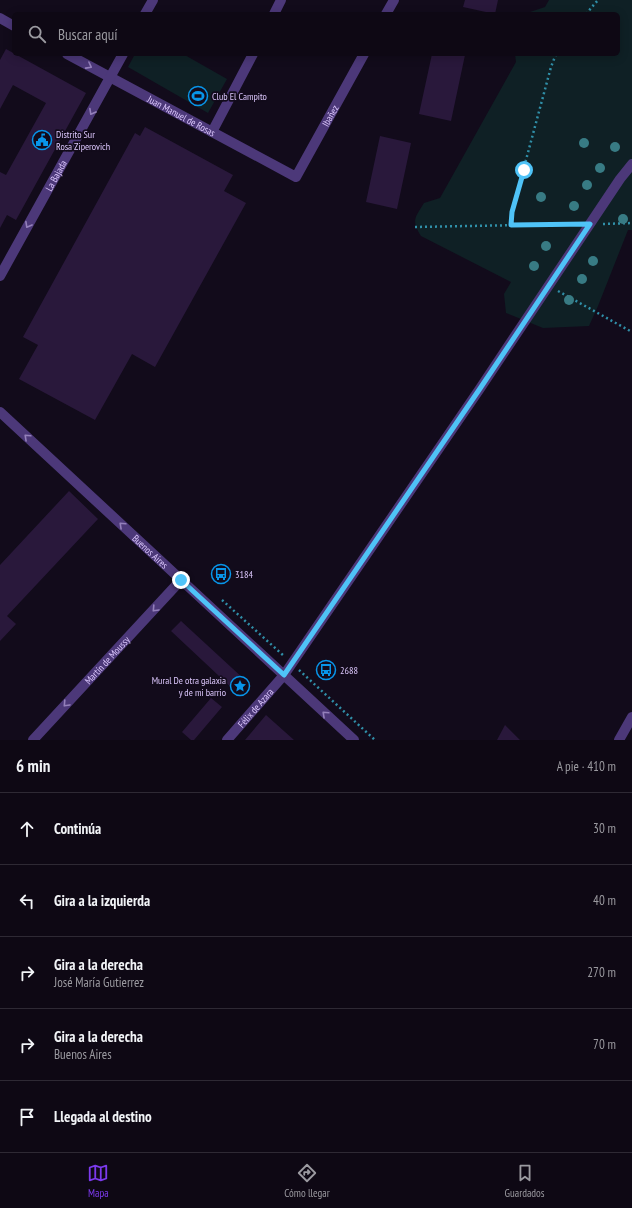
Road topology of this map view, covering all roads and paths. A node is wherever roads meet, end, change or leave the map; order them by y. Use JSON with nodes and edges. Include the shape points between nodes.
{"nodes":[{"id":1,"x":153,"y":0,"type":"edge"},
{"id":2,"x":282,"y":0,"type":"edge"},
{"id":3,"x":598,"y":0,"type":"edge"},
{"id":4,"x":390,"y":1,"type":"edge"},
{"id":5,"x":146,"y":12,"type":"edge"},
{"id":6,"x":275,"y":12,"type":"edge"},
{"id":7,"x":387,"y":12,"type":"edge"},
{"id":8,"x":588,"y":12,"type":"edge"},
{"id":9,"x":0,"y":18,"type":"edge"},
{"id":10,"x":12,"y":25,"type":"edge"},
{"id":11,"x":71,"y":56,"type":"edge"},
{"id":12,"x":122,"y":56,"type":"edge"},
{"id":13,"x":252,"y":56,"type":"edge"},
{"id":14,"x":363,"y":56,"type":"edge"},
{"id":15,"x":555,"y":56,"type":"edge"},
{"id":16,"x":111,"y":77,"type":"junction"},
{"id":17,"x":212,"y":132,"type":"junction"},
{"id":18,"x":632,"y":164,"type":"edge"},
{"id":19,"x":296,"y":177,"type":"joint"},
{"id":20,"x":632,"y":223,"type":"edge"},
{"id":21,"x":590,"y":224,"type":"junction"},
{"id":22,"x":511,"y":225,"type":"junction"},
{"id":23,"x":415,"y":227,"type":"dead end"},
{"id":24,"x":0,"y":276,"type":"edge"},
{"id":25,"x":549,"y":286,"type":"junction"},
{"id":26,"x":632,"y":332,"type":"edge"},
{"id":27,"x":0,"y":412,"type":"edge"},
{"id":28,"x":181,"y":580,"type":"junction"},
{"id":29,"x":284,"y":675,"type":"junction"},
{"id":30,"x":632,"y":717,"type":"edge"},
{"id":31,"x":32,"y":740,"type":"edge"},
{"id":32,"x":227,"y":740,"type":"edge"},
{"id":33,"x":354,"y":740,"type":"edge"},
{"id":34,"x":620,"y":740,"type":"edge"}],
"edges":[{"from":1,"to":5,"type":"street"},
{"from":2,"to":6,"type":"street"},
{"from":3,"to":8,"type":"path"},
{"from":4,"to":7,"type":"street"},
{"from":9,"to":10,"type":"street"},
{"from":11,"to":16,"type":"street","name":"Juan Manuel de Rosas","one_way":true},
{"from":12,"to":16,"type":"street","name":"La Bajada"},
{"from":13,"to":17,"type":"street"},
{"from":14,"to":19,"type":"street","name":"Ibañez"},
{"from":15,"to":22,"type":"path","via":[[512,212]]},
{"from":16,"to":17,"type":"street","name":"Juan Manuel de Rosas"},
{"from":16,"to":24,"type":"street","name":"La Bajada","one_way":true},
{"from":17,"to":19,"type":"street","name":"Juan Manuel de Rosas"},
{"from":18,"to":21,"type":"street","name":"Félix de Azara"},
{"from":20,"to":21,"type":"path"},
{"from":21,"to":22,"type":"path"},
{"from":21,"to":25,"type":"street","name":"Félix de Azara"},
{"from":22,"to":23,"type":"path"},
{"from":25,"to":26,"type":"path"},
{"from":25,"to":29,"type":"street","name":"Félix de Azara"},
{"from":28,"to":27,"type":"street","name":"Buenos Aires","one_way":true},
{"from":28,"to":29,"type":"street","name":"Buenos Aires"},
{"from":28,"to":31,"type":"street","name":"Martín de Moussy","one_way":true},
{"from":29,"to":32,"type":"street","name":"Félix de Azara"},
{"from":33,"to":29,"type":"street","name":"Buenos Aires","one_way":true},
{"from":30,"to":34,"type":"street"}]}
